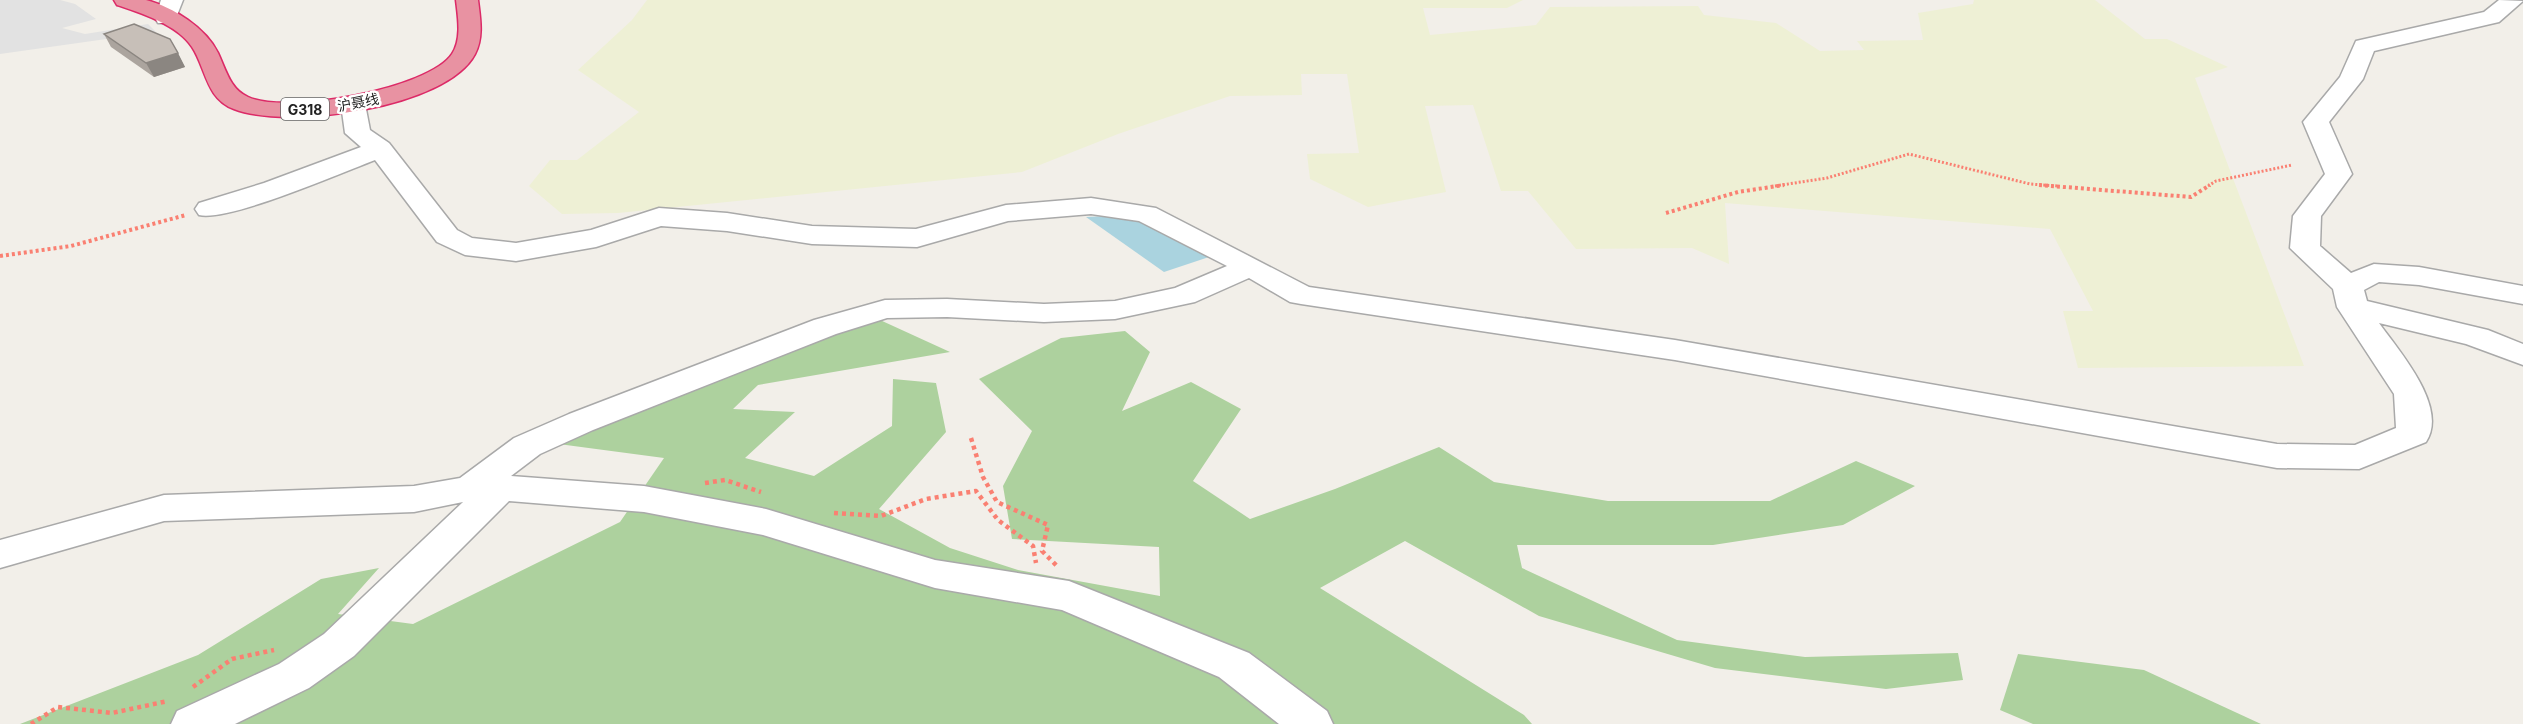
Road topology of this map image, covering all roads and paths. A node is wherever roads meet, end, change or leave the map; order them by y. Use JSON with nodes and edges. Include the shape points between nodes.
{"nodes":[{"id":1,"x":125,"y":0,"type":"edge"},
{"id":2,"x":467,"y":0,"type":"edge"},
{"id":3,"x":2513,"y":0,"type":"edge"},
{"id":4,"x":169,"y":9,"type":"edge"},
{"id":5,"x":353,"y":104,"type":"junction"},
{"id":6,"x":380,"y":150,"type":"junction"},
{"id":7,"x":2292,"y":165,"type":"dead end"},
{"id":8,"x":209,"y":209,"type":"joint"},
{"id":9,"x":1666,"y":213,"type":"dead end"},
{"id":10,"x":0,"y":256,"type":"edge"},
{"id":11,"x":1251,"y":267,"type":"junction"},
{"id":12,"x":2523,"y":295,"type":"edge"},
{"id":13,"x":2350,"y":297,"type":"junction"},
{"id":14,"x":2523,"y":355,"type":"edge"},
{"id":15,"x":971,"y":438,"type":"dead end"},
{"id":16,"x":485,"y":489,"type":"junction"},
{"id":17,"x":838,"y":514,"type":"dead end"},
{"id":18,"x":0,"y":554,"type":"edge"},
{"id":19,"x":1062,"y":596,"type":"junction"},
{"id":20,"x":282,"y":648,"type":"dead end"},
{"id":21,"x":184,"y":706,"type":"edge"},
{"id":22,"x":31,"y":724,"type":"edge"},
{"id":23,"x":1311,"y":724,"type":"edge"}],
"edges":[{"from":1,"to":4,"type":"highway","name":"沪聂线","number":"G318"},
{"from":2,"to":5,"type":"highway","name":"沪聂线","number":"G318","via":[[469,43],[458,61],[433,79],[396,94]]},
{"from":3,"to":13,"type":"street","via":[[2491,17],[2364,46],[2351,79],[2316,122],[2339,174],[2307,216],[2305,248]]},
{"from":4,"to":5,"type":"highway","name":"沪聂线","number":"G318","via":[[202,44],[224,91],[240,104],[274,111]]},
{"from":5,"to":6,"type":"street","via":[[358,133]]},
{"from":6,"to":8,"type":"street","via":[[258,196]]},
{"from":6,"to":11,"type":"street","via":[[447,236],[465,246],[516,252],[596,238],[659,217],[812,235],[917,238],[1006,213],[1091,206],[1146,214]]},
{"from":7,"to":9,"type":"path","via":[[2216,181],[2191,197],[2030,184],[1909,154],[1827,178],[1738,192]]},
{"from":8,"to":10,"type":"path","via":[[123,234],[29,254]]},
{"from":11,"to":13,"type":"street","via":[[1301,295],[1675,350],[2277,456],[2359,458],[2414,434],[2411,394]]},
{"from":11,"to":16,"type":"street","via":[[1184,295],[1115,310],[1044,313],[885,309],[825,327],[580,422],[527,446]]},
{"from":12,"to":13,"type":"street","via":[[2419,276],[2374,273]]},
{"from":13,"to":14,"type":"street"},
{"from":15,"to":19,"type":"path","via":[[983,477],[997,502],[1048,525],[1042,551],[1063,572]]},
{"from":16,"to":18,"type":"street","via":[[414,500],[164,508]]},
{"from":16,"to":19,"type":"street","via":[[540,489],[666,503],[766,522],[935,574]]},
{"from":16,"to":21,"type":"street","via":[[339,645],[294,676]]},
{"from":17,"to":19,"type":"path","via":[[881,516],[926,499],[976,491],[998,520],[1032,546],[1039,580]]},
{"from":19,"to":23,"type":"street","via":[[1234,664]]},
{"from":20,"to":21,"type":"path","via":[[232,660]]},
{"from":21,"to":22,"type":"path","via":[[112,713],[58,707]]}]}
